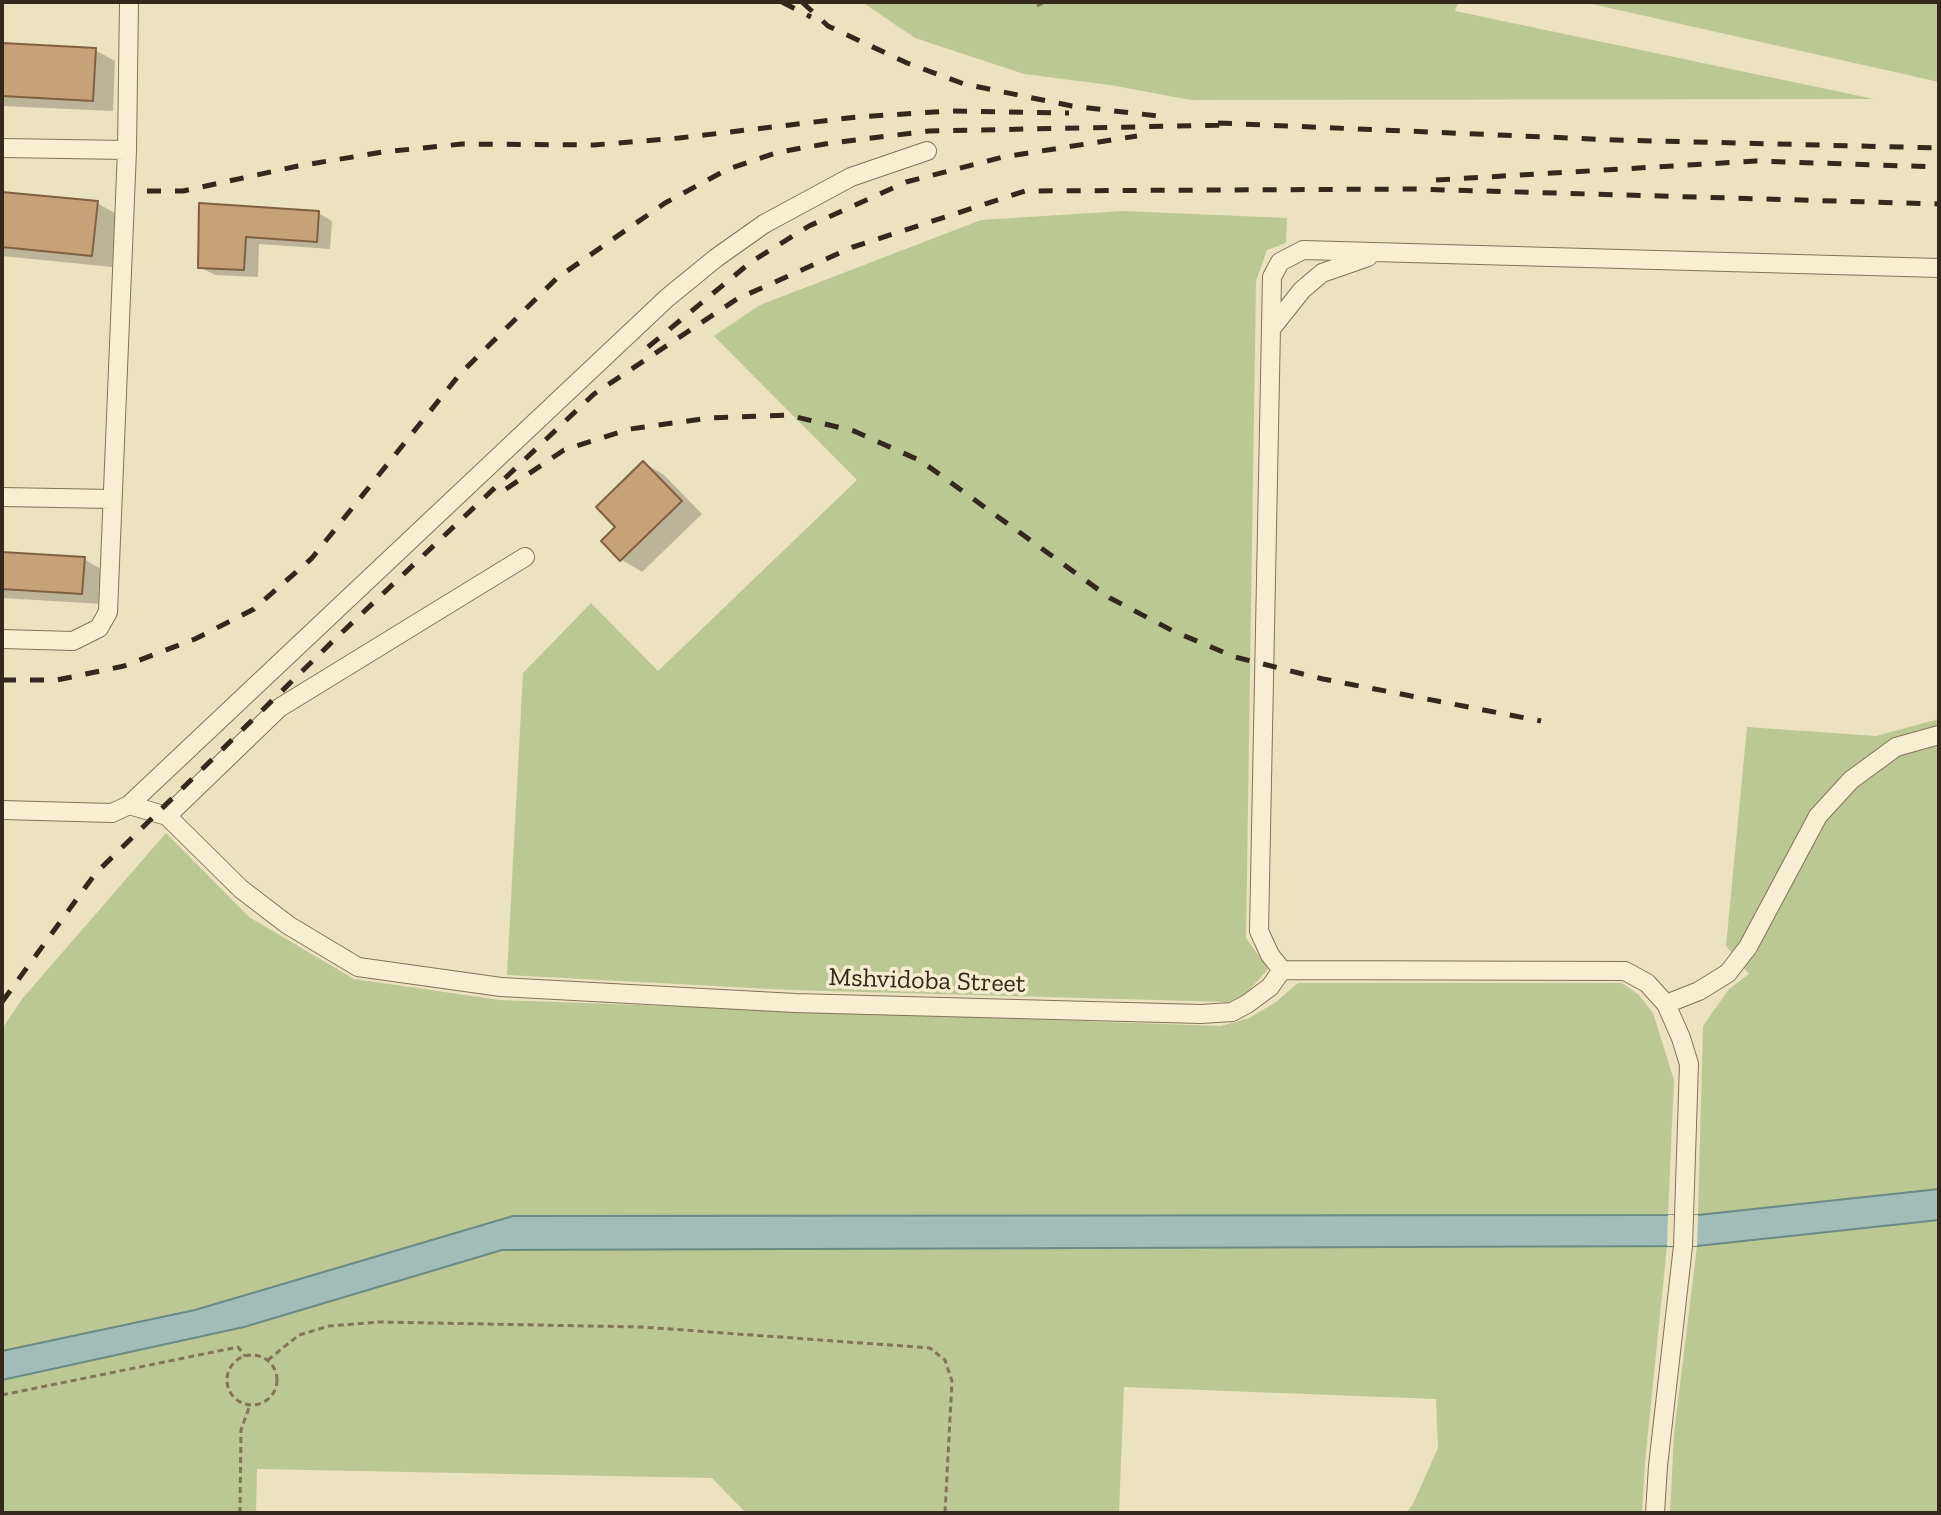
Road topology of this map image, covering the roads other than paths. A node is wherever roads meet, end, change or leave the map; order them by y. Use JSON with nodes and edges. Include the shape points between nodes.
{"nodes":[{"id":1,"x":129,"y":2,"type":"edge"},
{"id":2,"x":2,"y":148,"type":"edge"},
{"id":3,"x":127,"y":150,"type":"junction"},
{"id":4,"x":927,"y":151,"type":"dead end"},
{"id":5,"x":1386,"y":253,"type":"junction"},
{"id":6,"x":1939,"y":268,"type":"edge"},
{"id":7,"x":1271,"y":329,"type":"junction"},
{"id":8,"x":2,"y":497,"type":"edge"},
{"id":9,"x":112,"y":499,"type":"junction"},
{"id":10,"x":525,"y":557,"type":"dead end"},
{"id":11,"x":2,"y":639,"type":"edge"},
{"id":12,"x":1939,"y":735,"type":"edge"},
{"id":13,"x":129,"y":805,"type":"junction"},
{"id":14,"x":2,"y":810,"type":"edge"},
{"id":15,"x":167,"y":816,"type":"junction"},
{"id":16,"x":1282,"y":970,"type":"junction"},
{"id":17,"x":1666,"y":1004,"type":"junction"},
{"id":18,"x":1655,"y":1513,"type":"edge"}],
"edges":[{"from":1,"to":3,"type":"street"},
{"from":2,"to":3,"type":"street"},
{"from":3,"to":9,"type":"street"},
{"from":4,"to":13,"type":"street","via":[[851,177],[764,224],[716,258]]},
{"from":5,"to":6,"type":"street"},
{"from":5,"to":7,"type":"street","via":[[1322,273]]},
{"from":5,"to":7,"type":"street","via":[[1303,250],[1280,262],[1272,277]]},
{"from":7,"to":16,"type":"street","via":[[1259,931]]},
{"from":8,"to":9,"type":"street"},
{"from":9,"to":11,"type":"street","via":[[108,612],[99,628],[73,641]]},
{"from":10,"to":15,"type":"street","via":[[279,708]]},
{"from":12,"to":17,"type":"street","via":[[1896,747],[1851,780],[1818,816],[1748,947],[1728,973]]},
{"from":13,"to":14,"type":"street","name":"Mshvidoba Street","via":[[112,813]]},
{"from":13,"to":15,"type":"street","name":"Mshvidoba Street"},
{"from":15,"to":16,"type":"street","name":"Mshvidoba Street","via":[[241,889],[358,967],[501,987],[795,1003],[1201,1014],[1232,1012],[1247,1004]]},
{"from":16,"to":17,"type":"street","via":[[1625,971],[1647,983]]},
{"from":17,"to":18,"type":"street","via":[[1689,1064],[1683,1246]]}]}
